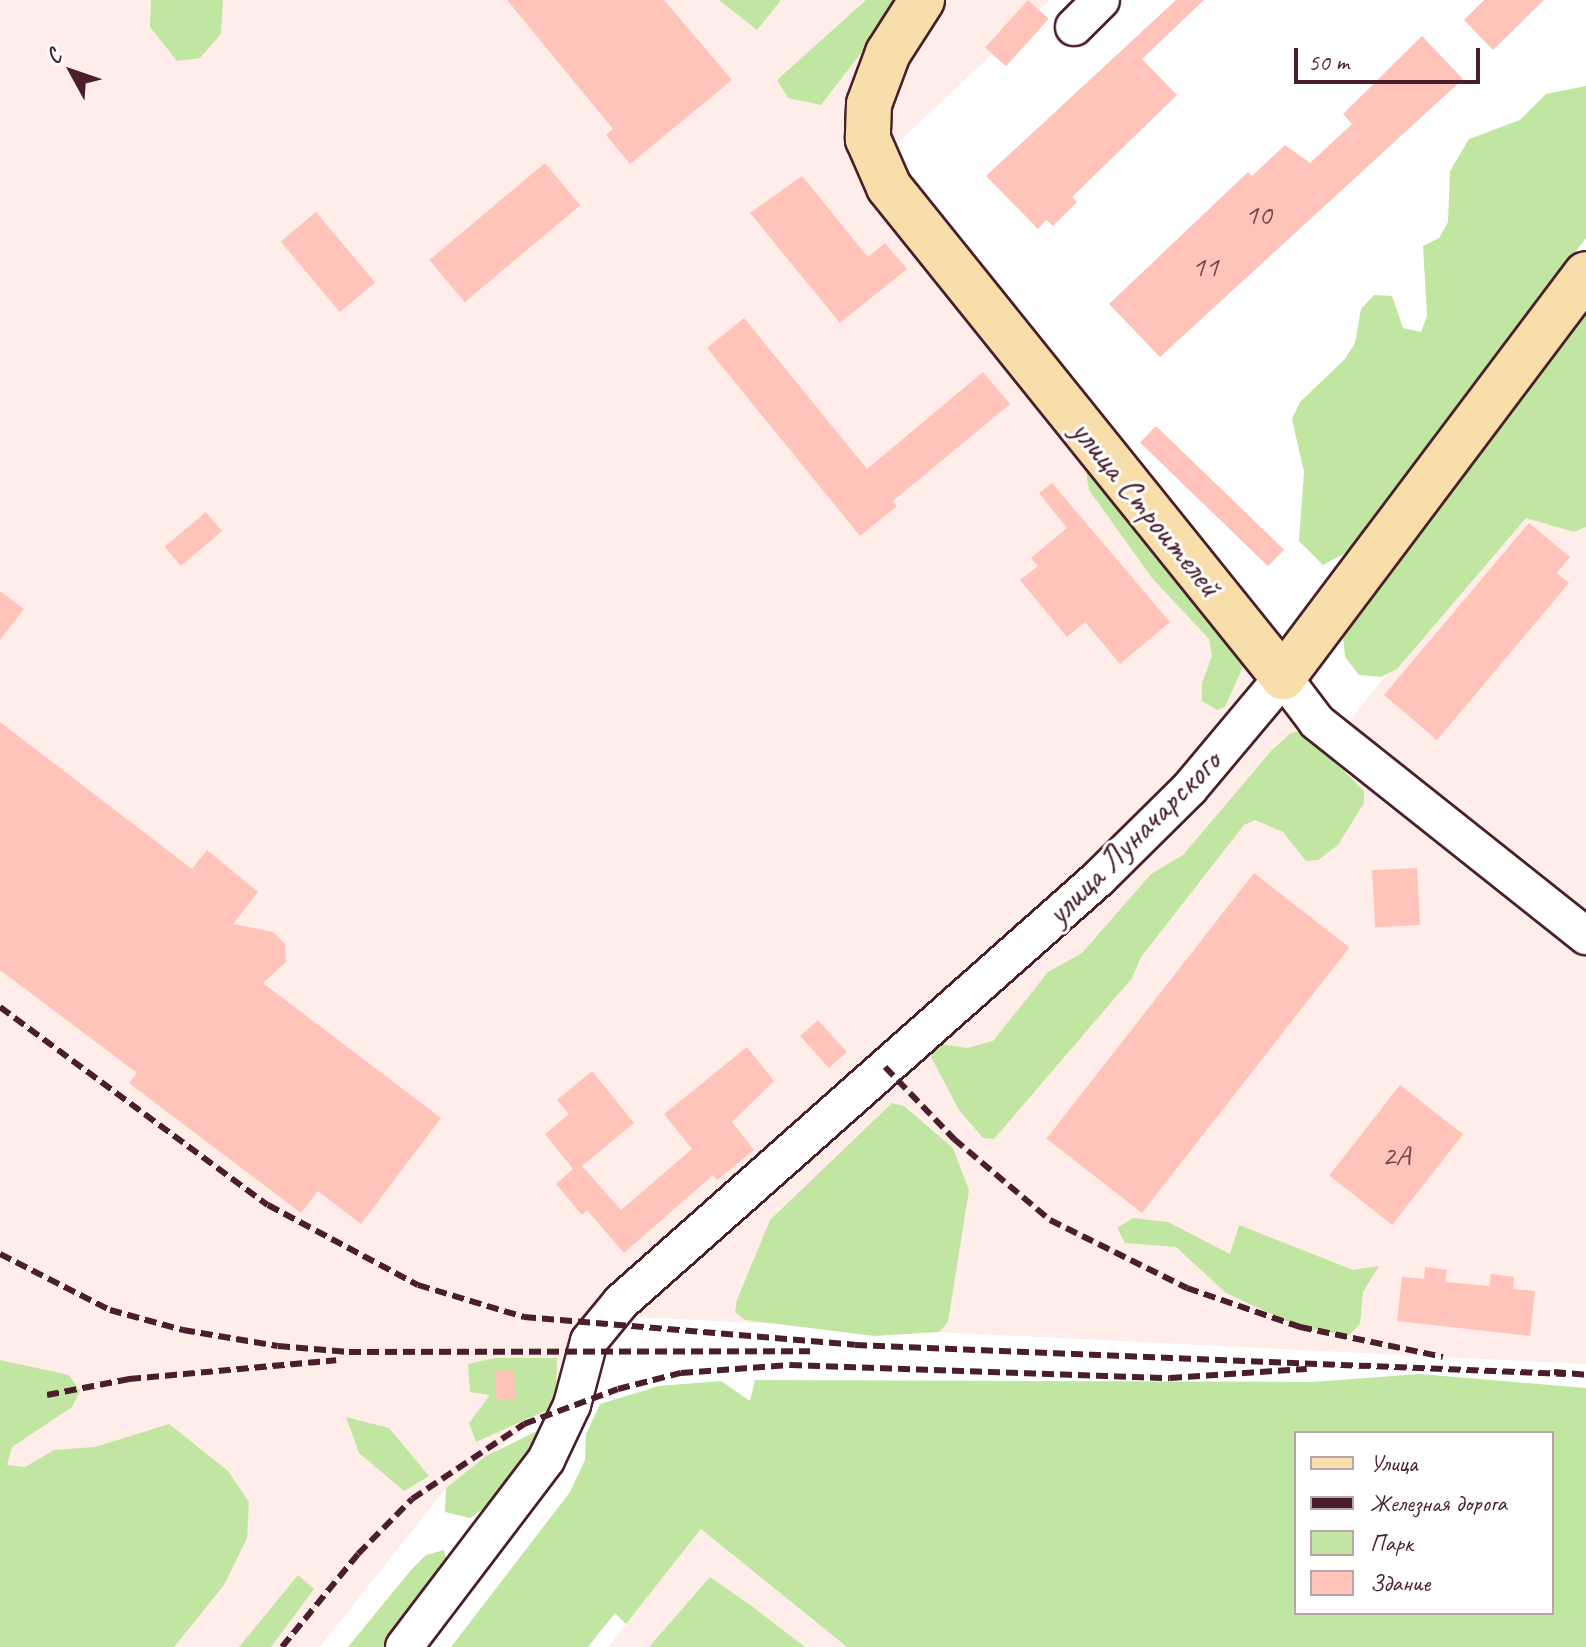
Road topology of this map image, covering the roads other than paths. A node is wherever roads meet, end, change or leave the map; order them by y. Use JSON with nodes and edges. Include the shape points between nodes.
{"nodes":[{"id":1,"x":922,"y":0,"type":"edge"},
{"id":2,"x":1101,"y":0,"type":"edge"},
{"id":3,"x":1074,"y":27,"type":"dead end"},
{"id":4,"x":1586,"y":274,"type":"edge"},
{"id":5,"x":1283,"y":677,"type":"junction"},
{"id":6,"x":1586,"y":936,"type":"edge"},
{"id":7,"x":404,"y":1647,"type":"edge"}],
"edges":[{"from":1,"to":5,"type":"main road","name":"улица Строителей","via":[[888,53],[869,104],[868,139],[889,187]]},
{"from":2,"to":3,"type":"street"},
{"from":4,"to":5,"type":"main road","name":"улица Луначарского"},
{"from":5,"to":6,"type":"street","name":"улица Строителей","via":[[1317,722]]},
{"from":5,"to":7,"type":"street","name":"улица Луначарского","via":[[1189,789],[1099,878],[599,1326],[546,1460]]}]}
